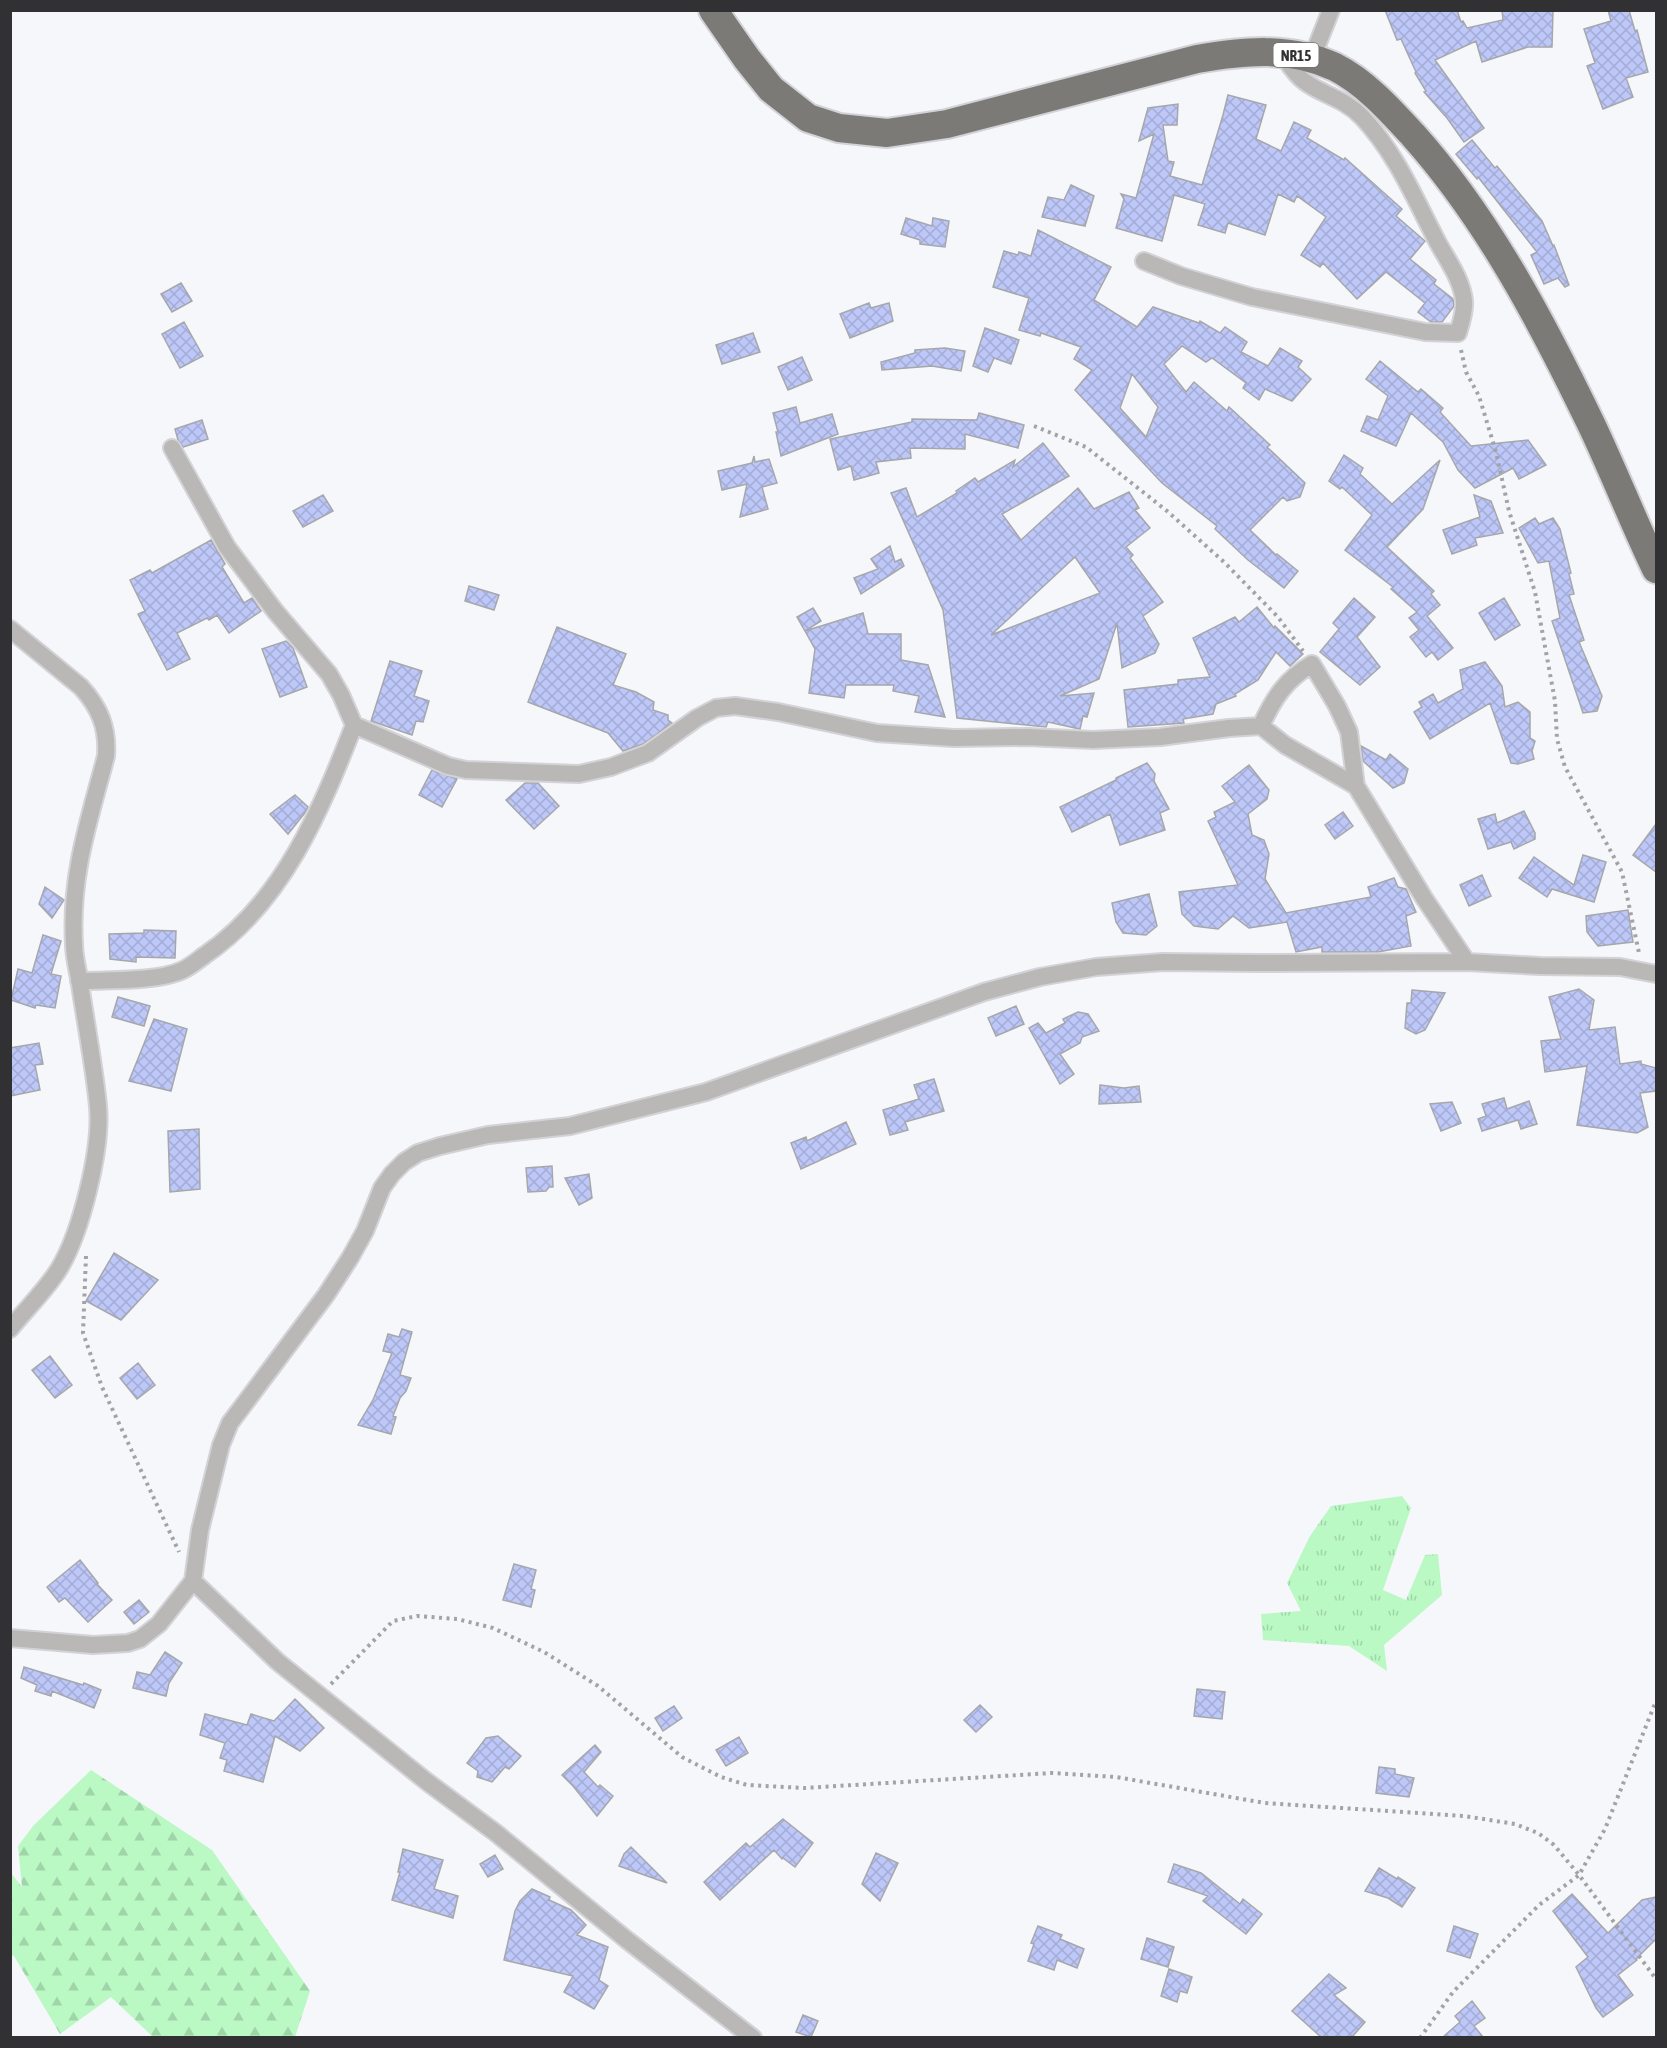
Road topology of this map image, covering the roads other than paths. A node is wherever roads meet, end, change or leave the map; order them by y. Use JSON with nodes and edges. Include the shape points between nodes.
{"nodes":[{"id":1,"x":713,"y":10,"type":"edge"},
{"id":2,"x":1331,"y":10,"type":"edge"},
{"id":3,"x":1281,"y":52,"type":"junction"},
{"id":4,"x":1311,"y":58,"type":"junction"},
{"id":5,"x":1144,"y":261,"type":"dead end"},
{"id":6,"x":172,"y":448,"type":"dead end"},
{"id":7,"x":1656,"y":569,"type":"edge"},
{"id":8,"x":10,"y":628,"type":"edge"},
{"id":9,"x":354,"y":725,"type":"junction"},
{"id":10,"x":1262,"y":726,"type":"junction"},
{"id":11,"x":1356,"y":786,"type":"junction"},
{"id":12,"x":1467,"y":962,"type":"junction"},
{"id":13,"x":1650,"y":973,"type":"edge"},
{"id":14,"x":79,"y":981,"type":"junction"},
{"id":15,"x":10,"y":1329,"type":"edge"},
{"id":16,"x":193,"y":1581,"type":"junction"},
{"id":17,"x":10,"y":1638,"type":"edge"},
{"id":18,"x":753,"y":2037,"type":"edge"}],
"edges":[{"from":1,"to":3,"type":"highway","number":"NR15","via":[[771,89],[808,118],[839,128],[887,133],[947,124],[1197,59],[1238,52]]},
{"from":2,"to":4,"type":"street"},
{"from":3,"to":4,"type":"highway","number":"NR15"},
{"from":3,"to":5,"type":"street","via":[[1305,82],[1343,101],[1361,116],[1402,170],[1458,279],[1464,301],[1458,333],[1425,332],[1252,297]]},
{"from":4,"to":7,"type":"highway","number":"NR15","via":[[1359,83],[1397,117],[1462,198],[1519,284],[1593,429]]},
{"from":6,"to":9,"type":"street","via":[[227,546],[329,674]]},
{"from":8,"to":14,"type":"street","via":[[91,698],[100,711],[106,734],[106,756],[83,840],[74,893],[74,946]]},
{"from":9,"to":10,"type":"street","via":[[466,770],[579,774],[648,753],[697,718],[716,708],[735,706],[876,733],[954,738],[1093,740]]},
{"from":9,"to":14,"type":"street","via":[[305,838],[271,893],[224,942],[182,971],[147,979]]},
{"from":10,"to":11,"type":"street","via":[[1285,745]]},
{"from":10,"to":11,"type":"street","via":[[1273,700],[1286,683],[1312,664],[1349,732]]},
{"from":11,"to":12,"type":"street"},
{"from":12,"to":13,"type":"street","via":[[1620,967]]},
{"from":12,"to":16,"type":"street","via":[[1163,962],[1096,967],[1040,977],[984,992],[706,1092],[570,1126],[488,1135],[418,1153],[404,1162],[382,1188],[365,1231],[338,1277],[230,1423],[200,1530]]},
{"from":14,"to":15,"type":"street","via":[[98,1108],[88,1187],[71,1246],[58,1270]]},
{"from":16,"to":17,"type":"street","via":[[151,1632],[128,1643],[93,1645]]},
{"from":16,"to":18,"type":"street","via":[[278,1662]]}]}
